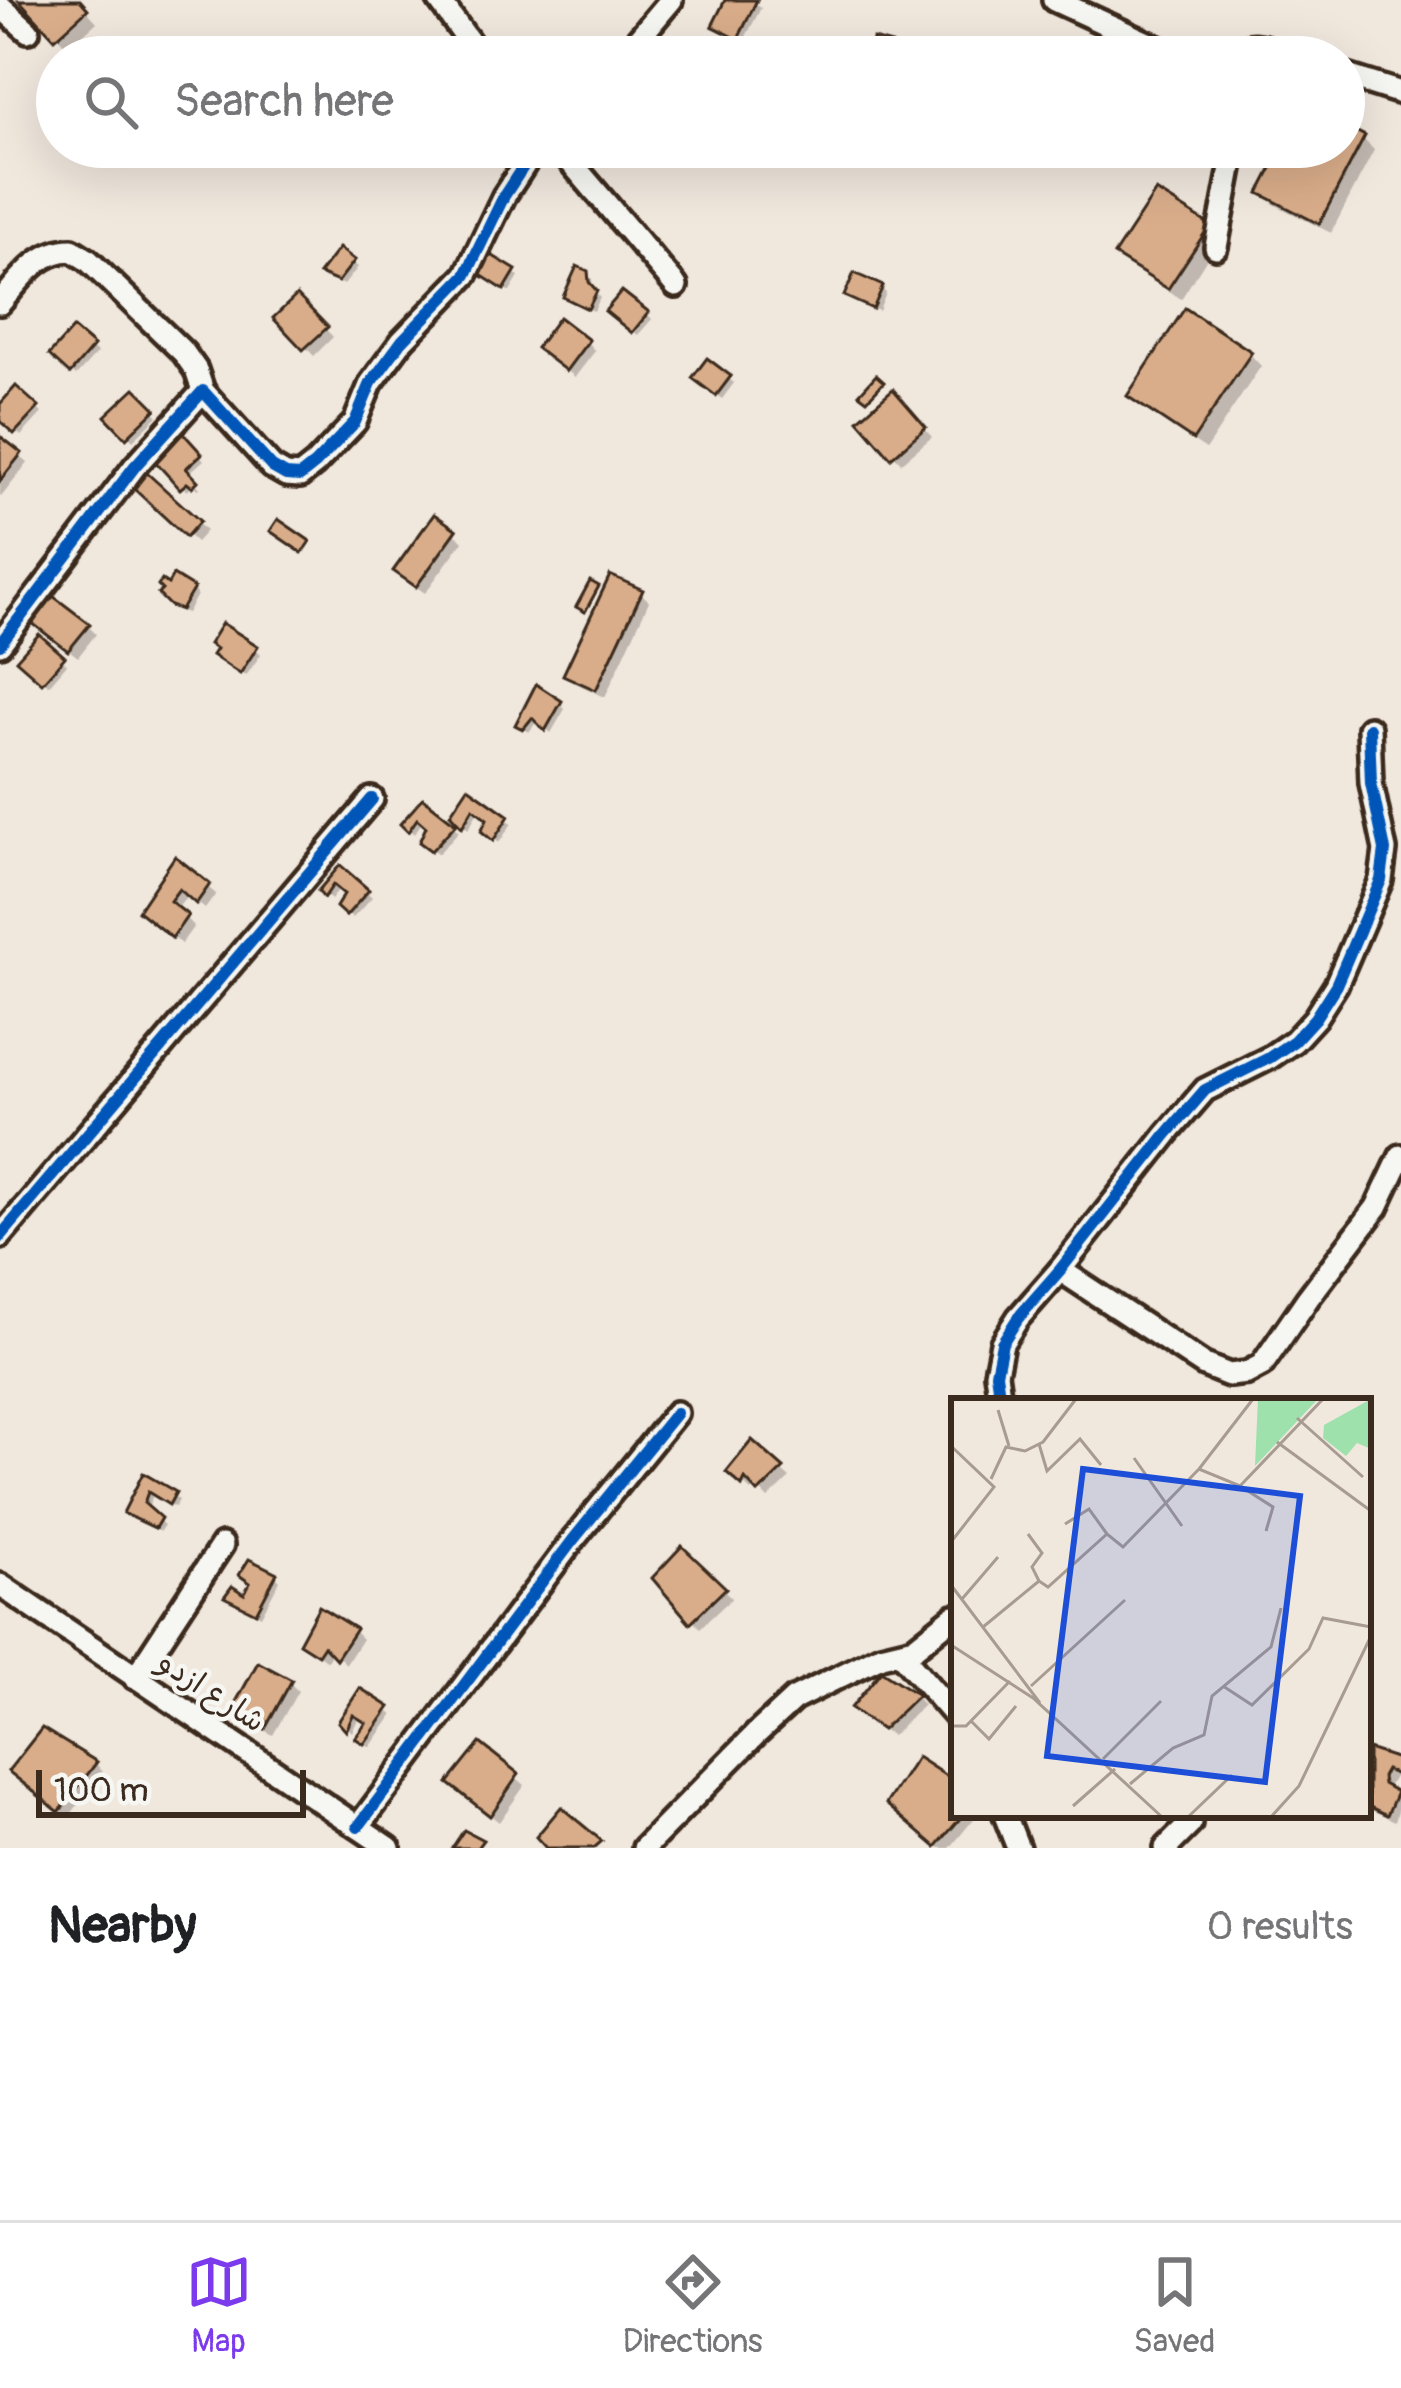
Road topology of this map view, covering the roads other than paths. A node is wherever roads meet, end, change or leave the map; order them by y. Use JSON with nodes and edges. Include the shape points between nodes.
{"nodes":[{"id":1,"x":439,"y":0,"type":"edge"},
{"id":2,"x":671,"y":0,"type":"edge"},
{"id":3,"x":1054,"y":0,"type":"edge"},
{"id":4,"x":0,"y":6,"type":"edge"},
{"id":5,"x":28,"y":31,"type":"dead end"},
{"id":6,"x":465,"y":36,"type":"edge"},
{"id":7,"x":641,"y":36,"type":"edge"},
{"id":8,"x":1132,"y":36,"type":"edge"},
{"id":9,"x":1365,"y":82,"type":"edge"},
{"id":10,"x":1401,"y":93,"type":"edge"},
{"id":11,"x":522,"y":168,"type":"edge"},
{"id":12,"x":576,"y":168,"type":"edge"},
{"id":13,"x":1231,"y":168,"type":"edge"},
{"id":14,"x":1216,"y":247,"type":"dead end"},
{"id":15,"x":676,"y":286,"type":"dead end"},
{"id":16,"x":0,"y":303,"type":"edge"},
{"id":17,"x":202,"y":391,"type":"junction"},
{"id":18,"x":0,"y":644,"type":"edge"},
{"id":19,"x":1369,"y":728,"type":"dead end"},
{"id":20,"x":372,"y":800,"type":"dead end"},
{"id":21,"x":1401,"y":1156,"type":"edge"},
{"id":22,"x":0,"y":1237,"type":"edge"},
{"id":23,"x":1060,"y":1270,"type":"junction"},
{"id":24,"x":1000,"y":1398,"type":"edge"},
{"id":25,"x":676,"y":1413,"type":"dead end"},
{"id":26,"x":222,"y":1544,"type":"dead end"},
{"id":27,"x":0,"y":1585,"type":"edge"},
{"id":28,"x":951,"y":1619,"type":"edge"},
{"id":29,"x":901,"y":1653,"type":"junction"},
{"id":30,"x":136,"y":1678,"type":"junction"},
{"id":31,"x":951,"y":1711,"type":"edge"},
{"id":32,"x":1006,"y":1818,"type":"edge"},
{"id":33,"x":1190,"y":1824,"type":"dead end"},
{"id":34,"x":358,"y":1827,"type":"junction"},
{"id":35,"x":389,"y":1848,"type":"edge"},
{"id":36,"x":644,"y":1848,"type":"edge"},
{"id":37,"x":1018,"y":1848,"type":"edge"},
{"id":38,"x":1166,"y":1848,"type":"edge"}],
"edges":[{"from":1,"to":6,"type":"street"},
{"from":2,"to":7,"type":"street"},
{"from":3,"to":8,"type":"street"},
{"from":4,"to":5,"type":"street"},
{"from":9,"to":10,"type":"street"},
{"from":11,"to":17,"type":"street","via":[[466,275],[402,341],[355,422],[300,476],[272,467]]},
{"from":12,"to":15,"type":"street"},
{"from":13,"to":14,"type":"street"},
{"from":16,"to":17,"type":"street","via":[[31,267],[72,250],[184,353]]},
{"from":17,"to":18,"type":"street"},
{"from":19,"to":23,"type":"street","via":[[1383,865],[1336,985],[1294,1041],[1205,1090]]},
{"from":20,"to":22,"type":"street"},
{"from":21,"to":23,"type":"street","via":[[1376,1207],[1262,1365],[1247,1373],[1204,1365]]},
{"from":23,"to":24,"type":"street","via":[[1001,1343]]},
{"from":25,"to":34,"type":"street"},
{"from":26,"to":30,"type":"street"},
{"from":27,"to":30,"type":"street","name":"شارع ازدو"},
{"from":28,"to":29,"type":"street"},
{"from":29,"to":31,"type":"street"},
{"from":29,"to":36,"type":"street","via":[[794,1699]]},
{"from":30,"to":34,"type":"street","name":"شارع ازدو"},
{"from":32,"to":37,"type":"street"},
{"from":33,"to":38,"type":"street"},
{"from":34,"to":35,"type":"street","name":"شارع ازدو"}]}
